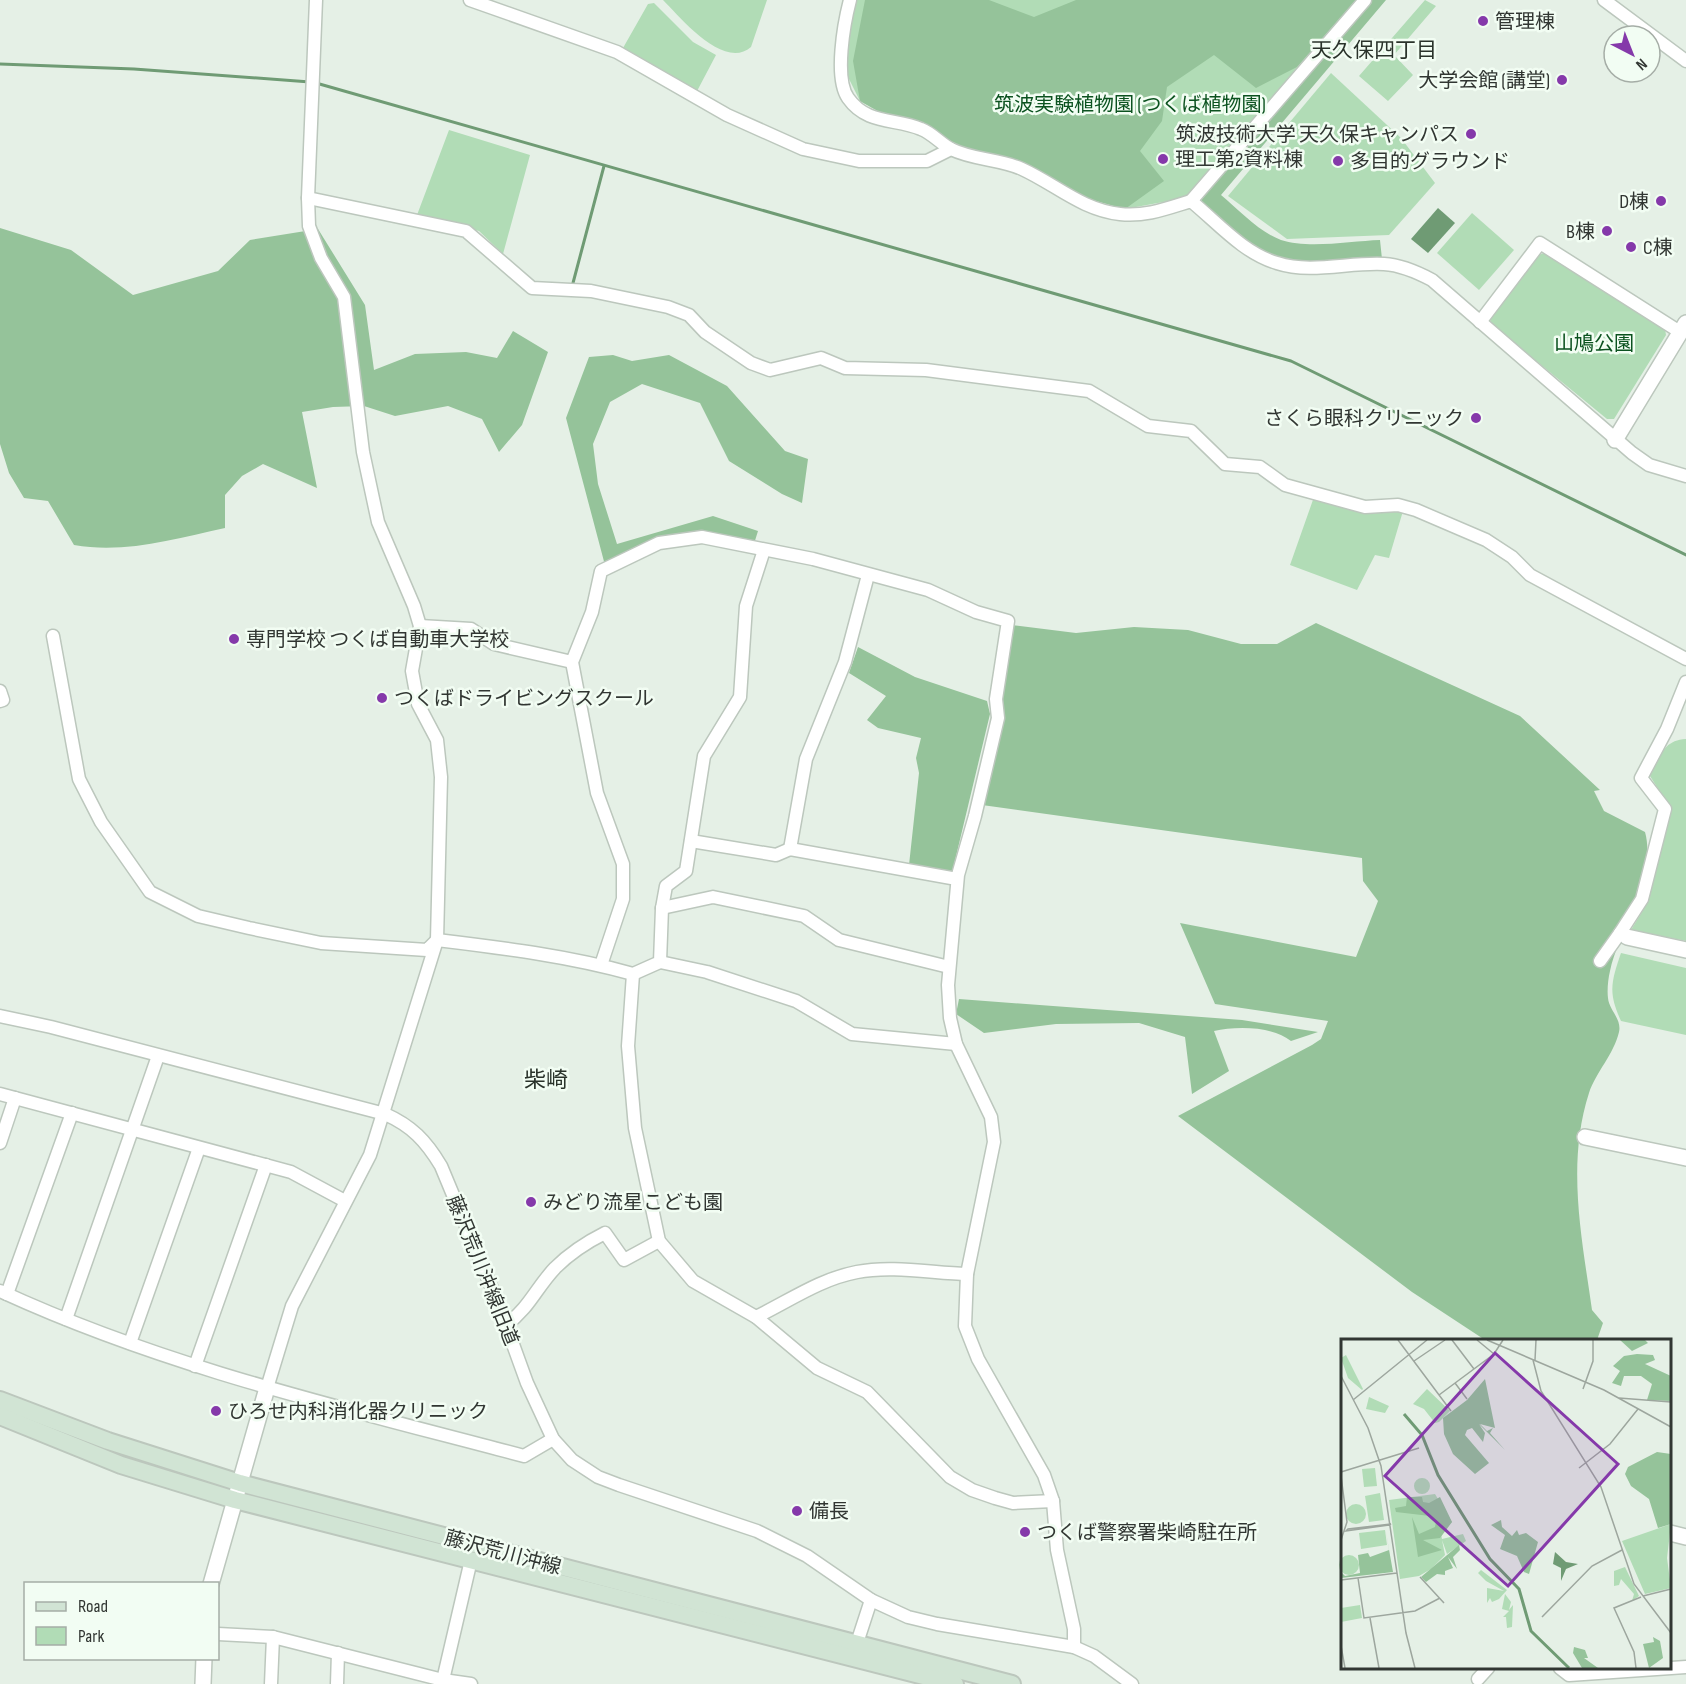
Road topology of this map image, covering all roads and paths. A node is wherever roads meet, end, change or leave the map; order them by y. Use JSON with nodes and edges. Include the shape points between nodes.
{"nodes":[{"id":1,"x":316,"y":0,"type":"edge"},
{"id":2,"x":470,"y":0,"type":"edge"},
{"id":3,"x":850,"y":0,"type":"edge"},
{"id":4,"x":1365,"y":0,"type":"edge"},
{"id":5,"x":1604,"y":0,"type":"edge"},
{"id":6,"x":1686,"y":61,"type":"edge"},
{"id":7,"x":951,"y":149,"type":"junction"},
{"id":8,"x":308,"y":198,"type":"junction"},
{"id":9,"x":1191,"y":201,"type":"junction"},
{"id":10,"x":1480,"y":322,"type":"junction"},
{"id":11,"x":1683,"y":327,"type":"edge"},
{"id":12,"x":1615,"y":440,"type":"junction"},
{"id":13,"x":1686,"y":476,"type":"edge"},
{"id":14,"x":764,"y":550,"type":"junction"},
{"id":15,"x":868,"y":575,"type":"junction"},
{"id":16,"x":420,"y":626,"type":"junction"},
{"id":17,"x":53,"y":636,"type":"dead end"},
{"id":18,"x":1686,"y":659,"type":"edge"},
{"id":19,"x":572,"y":662,"type":"junction"},
{"id":20,"x":1686,"y":682,"type":"edge"},
{"id":21,"x":0,"y":691,"type":"edge"},
{"id":22,"x":0,"y":701,"type":"edge"},
{"id":23,"x":691,"y":841,"type":"junction"},
{"id":24,"x":790,"y":849,"type":"junction"},
{"id":25,"x":957,"y":879,"type":"junction"},
{"id":26,"x":662,"y":908,"type":"junction"},
{"id":27,"x":1623,"y":935,"type":"junction"},
{"id":28,"x":437,"y":940,"type":"junction"},
{"id":29,"x":1686,"y":950,"type":"edge"},
{"id":30,"x":1600,"y":961,"type":"dead end"},
{"id":31,"x":660,"y":962,"type":"junction"},
{"id":32,"x":601,"y":965,"type":"junction"},
{"id":33,"x":949,"y":967,"type":"junction"},
{"id":34,"x":633,"y":974,"type":"junction"},
{"id":35,"x":0,"y":1016,"type":"edge"},
{"id":36,"x":956,"y":1044,"type":"junction"},
{"id":37,"x":158,"y":1056,"type":"junction"},
{"id":38,"x":0,"y":1094,"type":"edge"},
{"id":39,"x":15,"y":1098,"type":"junction"},
{"id":40,"x":72,"y":1113,"type":"junction"},
{"id":41,"x":385,"y":1114,"type":"junction"},
{"id":42,"x":132,"y":1131,"type":"junction"},
{"id":43,"x":1585,"y":1137,"type":"dead end"},
{"id":44,"x":0,"y":1143,"type":"edge"},
{"id":45,"x":199,"y":1148,"type":"junction"},
{"id":46,"x":1686,"y":1158,"type":"edge"},
{"id":47,"x":266,"y":1165,"type":"junction"},
{"id":48,"x":345,"y":1200,"type":"junction"},
{"id":49,"x":659,"y":1241,"type":"junction"},
{"id":50,"x":967,"y":1274,"type":"junction"},
{"id":51,"x":4,"y":1292,"type":"edge"},
{"id":52,"x":756,"y":1317,"type":"junction"},
{"id":53,"x":66,"y":1319,"type":"junction"},
{"id":54,"x":506,"y":1325,"type":"junction"},
{"id":55,"x":130,"y":1343,"type":"junction"},
{"id":56,"x":195,"y":1366,"type":"junction"},
{"id":57,"x":267,"y":1388,"type":"junction"},
{"id":58,"x":0,"y":1400,"type":"edge"},
{"id":59,"x":0,"y":1416,"type":"edge"},
{"id":60,"x":553,"y":1439,"type":"junction"},
{"id":61,"x":240,"y":1483,"type":"junction"},
{"id":62,"x":236,"y":1500,"type":"junction"},
{"id":63,"x":1053,"y":1501,"type":"junction"},
{"id":64,"x":1671,"y":1533,"type":"edge"},
{"id":65,"x":1686,"y":1537,"type":"edge"},
{"id":66,"x":471,"y":1560,"type":"junction"},
{"id":67,"x":212,"y":1582,"type":"edge"},
{"id":68,"x":871,"y":1600,"type":"junction"},
{"id":69,"x":219,"y":1634,"type":"edge"},
{"id":70,"x":273,"y":1637,"type":"junction"},
{"id":71,"x":857,"y":1643,"type":"junction"},
{"id":72,"x":1074,"y":1647,"type":"junction"},
{"id":73,"x":338,"y":1653,"type":"junction"},
{"id":74,"x":204,"y":1660,"type":"edge"},
{"id":75,"x":1686,"y":1667,"type":"edge"},
{"id":76,"x":1671,"y":1668,"type":"edge"},
{"id":77,"x":1487,"y":1669,"type":"edge"},
{"id":78,"x":1561,"y":1669,"type":"edge"},
{"id":79,"x":1657,"y":1669,"type":"edge"},
{"id":80,"x":1478,"y":1679,"type":"dead end"},
{"id":81,"x":443,"y":1680,"type":"junction"},
{"id":82,"x":1129,"y":1683,"type":"edge"},
{"id":83,"x":202,"y":1684,"type":"edge"},
{"id":84,"x":272,"y":1684,"type":"edge"},
{"id":85,"x":337,"y":1684,"type":"edge"},
{"id":86,"x":471,"y":1684,"type":"edge"},
{"id":87,"x":955,"y":1684,"type":"edge"},
{"id":88,"x":1012,"y":1684,"type":"edge"}],
"edges":[{"from":1,"to":8,"type":"street"},
{"from":2,"to":7,"type":"street","via":[[617,52],[727,114],[803,149],[859,161],[927,161]]},
{"from":3,"to":7,"type":"street","via":[[842,52],[846,96],[865,115],[922,129]]},
{"from":4,"to":9,"type":"street"},
{"from":5,"to":6,"type":"street"},
{"from":7,"to":9,"type":"street","via":[[1021,168],[1074,200],[1119,214],[1153,213]]},
{"from":8,"to":16,"type":"street","via":[[309,225],[321,258],[344,297],[363,452],[378,522]]},
{"from":8,"to":18,"type":"street","via":[[466,231],[532,288],[591,291],[668,307],[689,315],[705,332],[751,363],[770,370],[821,358],[845,368],[926,369],[1089,391],[1149,426],[1191,431],[1225,464],[1260,467],[1285,484],[1365,507],[1398,505],[1416,510],[1486,540],[1512,556],[1530,575]]},
{"from":9,"to":10,"type":"street","via":[[1260,257],[1303,268],[1385,264],[1414,271],[1432,280]]},
{"from":10,"to":11,"type":"street","via":[[1540,243]]},
{"from":10,"to":12,"type":"street"},
{"from":11,"to":12,"type":"street"},
{"from":12,"to":13,"type":"street","via":[[1649,465]]},
{"from":14,"to":15,"type":"street"},
{"from":14,"to":19,"type":"street","via":[[702,537],[682,538],[659,543],[601,571],[592,612]]},
{"from":14,"to":23,"type":"street","via":[[746,606],[740,697],[704,756]]},
{"from":15,"to":24,"type":"street","via":[[845,662],[806,759]]},
{"from":15,"to":25,"type":"street","via":[[928,590],[976,612],[1008,621],[996,699],[998,718]]},
{"from":16,"to":19,"type":"street","via":[[471,629],[494,644]]},
{"from":16,"to":28,"type":"street","via":[[412,671],[418,704],[437,740],[441,777]]},
{"from":17,"to":28,"type":"street","via":[[80,779],[101,822],[150,892],[198,916],[321,943],[427,950]]},
{"from":19,"to":32,"type":"street","via":[[597,793],[623,864],[622,899]]},
{"from":20,"to":27,"type":"street","via":[[1641,778],[1665,809],[1642,899]]},
{"from":21,"to":22,"type":"street"},
{"from":23,"to":24,"type":"street","via":[[776,855]]},
{"from":23,"to":26,"type":"street","via":[[686,871],[666,886]]},
{"from":24,"to":25,"type":"street"},
{"from":25,"to":33,"type":"street"},
{"from":26,"to":31,"type":"street"},
{"from":26,"to":33,"type":"street","via":[[713,897],[804,916],[839,940]]},
{"from":27,"to":29,"type":"street"},
{"from":27,"to":30,"type":"street"},
{"from":28,"to":32,"type":"street"},
{"from":28,"to":41,"type":"street"},
{"from":31,"to":34,"type":"street"},
{"from":31,"to":36,"type":"street","via":[[707,972],[796,1001],[852,1034]]},
{"from":32,"to":34,"type":"street"},
{"from":33,"to":36,"type":"street","via":[[950,1018]]},
{"from":34,"to":49,"type":"street","via":[[628,1046],[635,1128]]},
{"from":35,"to":37,"type":"street","name":"藤沢荒川沖線旧道"},
{"from":36,"to":50,"type":"street","via":[[991,1117],[994,1142]]},
{"from":37,"to":41,"type":"street","name":"藤沢荒川沖線旧道"},
{"from":37,"to":42,"type":"street"},
{"from":38,"to":39,"type":"street"},
{"from":39,"to":40,"type":"street"},
{"from":39,"to":44,"type":"street"},
{"from":40,"to":42,"type":"street"},
{"from":40,"to":51,"type":"street"},
{"from":41,"to":48,"type":"street","via":[[370,1155]]},
{"from":41,"to":54,"type":"street","name":"藤沢荒川沖線旧道","via":[[415,1131],[441,1166]]},
{"from":42,"to":45,"type":"street"},
{"from":42,"to":53,"type":"street"},
{"from":43,"to":46,"type":"street"},
{"from":45,"to":47,"type":"street"},
{"from":45,"to":55,"type":"street"},
{"from":47,"to":48,"type":"street","via":[[291,1172]]},
{"from":47,"to":56,"type":"street"},
{"from":48,"to":57,"type":"street","via":[[292,1306]]},
{"from":49,"to":52,"type":"street","via":[[693,1281]]},
{"from":49,"to":54,"type":"street","via":[[624,1260],[605,1233],[584,1244],[554,1269],[524,1312]]},
{"from":50,"to":52,"type":"street","via":[[859,1271],[792,1296]]},
{"from":50,"to":63,"type":"street","via":[[965,1326],[994,1389],[1044,1476]]},
{"from":51,"to":53,"type":"street"},
{"from":52,"to":63,"type":"street","via":[[817,1368],[867,1392],[950,1477],[972,1490],[1013,1503]]},
{"from":53,"to":55,"type":"street"},
{"from":54,"to":60,"type":"street","name":"藤沢荒川沖線旧道"},
{"from":55,"to":56,"type":"street"},
{"from":56,"to":57,"type":"street"},
{"from":57,"to":60,"type":"street","via":[[524,1456]]},
{"from":57,"to":61,"type":"street"},
{"from":58,"to":61,"type":"main road","name":"藤沢荒川沖線","via":[[108,1441]]},
{"from":59,"to":62,"type":"main road","name":"藤沢荒川沖線","via":[[121,1464]]},
{"from":60,"to":68,"type":"street","name":"藤沢荒川沖線旧道","via":[[572,1460],[598,1477],[757,1531],[807,1556]]},
{"from":61,"to":62,"type":"street"},
{"from":61,"to":71,"type":"main road","name":"藤沢荒川沖線"},
{"from":62,"to":66,"type":"main road","name":"藤沢荒川沖線"},
{"from":62,"to":67,"type":"street"},
{"from":63,"to":72,"type":"street","via":[[1057,1551],[1074,1629]]},
{"from":64,"to":65,"type":"street"},
{"from":66,"to":81,"type":"street"},
{"from":66,"to":87,"type":"main road","name":"藤沢荒川沖線"},
{"from":68,"to":71,"type":"street"},
{"from":68,"to":72,"type":"street","name":"藤沢荒川沖線旧道","via":[[908,1617],[937,1624]]},
{"from":69,"to":70,"type":"street"},
{"from":70,"to":73,"type":"street"},
{"from":70,"to":84,"type":"street"},
{"from":71,"to":88,"type":"main road","name":"藤沢荒川沖線"},
{"from":72,"to":82,"type":"street","name":"藤沢荒川沖線旧道","via":[[1094,1656]]},
{"from":73,"to":81,"type":"street"},
{"from":73,"to":85,"type":"street"},
{"from":74,"to":83,"type":"street"},
{"from":75,"to":76,"type":"street"},
{"from":77,"to":80,"type":"street"},
{"from":78,"to":79,"type":"street","via":[[1569,1675]]},
{"from":81,"to":86,"type":"street"}]}
